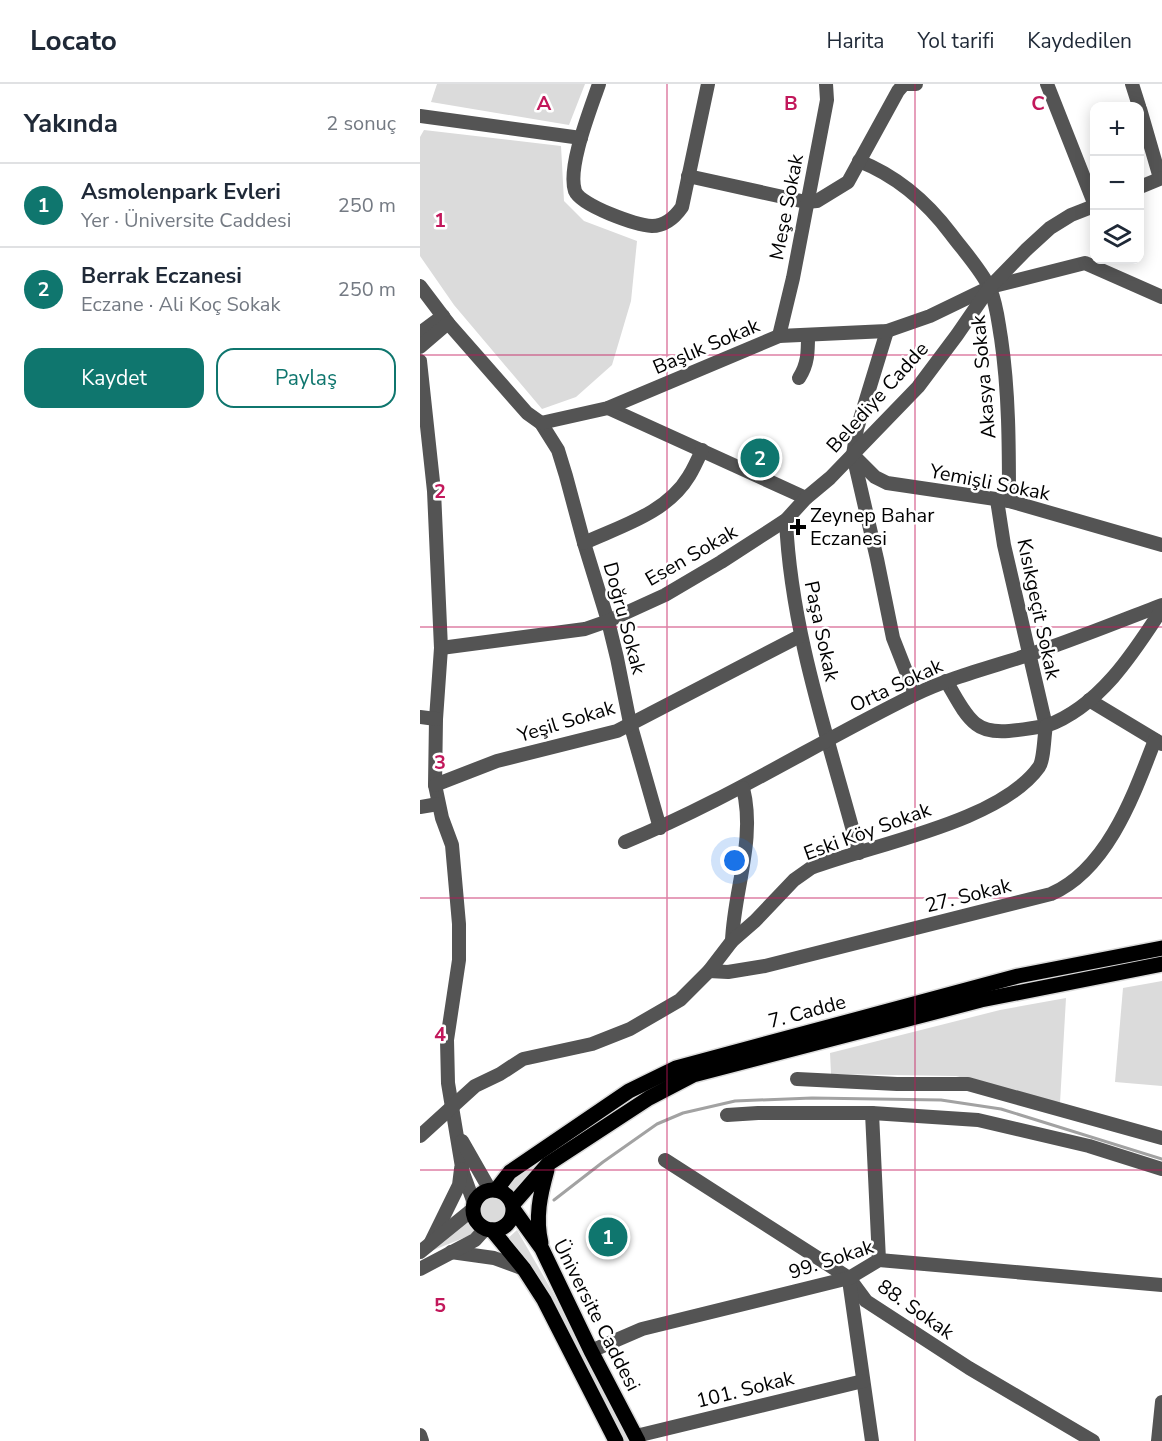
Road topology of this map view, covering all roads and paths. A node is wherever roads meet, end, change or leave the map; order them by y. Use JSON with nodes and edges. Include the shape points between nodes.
{"nodes":[{"id":1,"x":599,"y":84,"type":"edge"},
{"id":2,"x":708,"y":84,"type":"edge"},
{"id":3,"x":826,"y":84,"type":"edge"},
{"id":4,"x":916,"y":84,"type":"edge"},
{"id":5,"x":1047,"y":84,"type":"edge"},
{"id":6,"x":1132,"y":84,"type":"edge"},
{"id":7,"x":1137,"y":102,"type":"edge"},
{"id":8,"x":420,"y":116,"type":"edge"},
{"id":9,"x":1144,"y":124,"type":"edge"},
{"id":10,"x":581,"y":138,"type":"junction"},
{"id":11,"x":860,"y":161,"type":"junction"},
{"id":12,"x":688,"y":176,"type":"junction"},
{"id":13,"x":1161,"y":178,"type":"edge"},
{"id":14,"x":1144,"y":185,"type":"edge"},
{"id":15,"x":1090,"y":192,"type":"edge"},
{"id":16,"x":806,"y":202,"type":"junction"},
{"id":17,"x":1090,"y":207,"type":"edge"},
{"id":18,"x":420,"y":286,"type":"edge"},
{"id":19,"x":990,"y":287,"type":"junction"},
{"id":20,"x":1162,"y":297,"type":"edge"},
{"id":21,"x":446,"y":320,"type":"junction"},
{"id":22,"x":887,"y":331,"type":"junction"},
{"id":23,"x":420,"y":333,"type":"edge"},
{"id":24,"x":808,"y":335,"type":"junction"},
{"id":25,"x":779,"y":336,"type":"junction"},
{"id":26,"x":420,"y":347,"type":"edge"},
{"id":27,"x":420,"y":361,"type":"edge"},
{"id":28,"x":799,"y":378,"type":"dead end"},
{"id":29,"x":608,"y":408,"type":"junction"},
{"id":30,"x":541,"y":423,"type":"junction"},
{"id":31,"x":702,"y":450,"type":"junction"},
{"id":32,"x":853,"y":455,"type":"junction"},
{"id":33,"x":427,"y":491,"type":"edge"},
{"id":34,"x":806,"y":498,"type":"junction"},
{"id":35,"x":1003,"y":500,"type":"junction"},
{"id":36,"x":786,"y":520,"type":"junction"},
{"id":37,"x":584,"y":543,"type":"junction"},
{"id":38,"x":1162,"y":545,"type":"edge"},
{"id":39,"x":1162,"y":607,"type":"edge"},
{"id":40,"x":608,"y":621,"type":"junction"},
{"id":41,"x":800,"y":636,"type":"junction"},
{"id":42,"x":441,"y":648,"type":"junction"},
{"id":43,"x":1028,"y":655,"type":"junction"},
{"id":44,"x":946,"y":681,"type":"junction"},
{"id":45,"x":915,"y":694,"type":"junction"},
{"id":46,"x":1089,"y":700,"type":"junction"},
{"id":47,"x":420,"y":717,"type":"edge"},
{"id":48,"x":436,"y":719,"type":"junction"},
{"id":49,"x":630,"y":723,"type":"junction"},
{"id":50,"x":1046,"y":726,"type":"junction"},
{"id":51,"x":827,"y":740,"type":"junction"},
{"id":52,"x":1159,"y":743,"type":"edge"},
{"id":53,"x":435,"y":785,"type":"junction"},
{"id":54,"x":743,"y":788,"type":"junction"},
{"id":55,"x":438,"y":804,"type":"junction"},
{"id":56,"x":420,"y":807,"type":"edge"},
{"id":57,"x":660,"y":828,"type":"junction"},
{"id":58,"x":625,"y":842,"type":"dead end"},
{"id":59,"x":859,"y":853,"type":"junction"},
{"id":60,"x":732,"y":941,"type":"junction"},
{"id":61,"x":1162,"y":948,"type":"edge"},
{"id":62,"x":1162,"y":964,"type":"edge"},
{"id":63,"x":709,"y":971,"type":"junction"},
{"id":64,"x":797,"y":1079,"type":"dead end"},
{"id":65,"x":453,"y":1113,"type":"junction"},
{"id":66,"x":872,"y":1113,"type":"junction"},
{"id":67,"x":727,"y":1116,"type":"dead end"},
{"id":68,"x":420,"y":1136,"type":"edge"},
{"id":69,"x":1162,"y":1138,"type":"edge"},
{"id":70,"x":665,"y":1160,"type":"dead end"},
{"id":71,"x":462,"y":1164,"type":"junction"},
{"id":72,"x":548,"y":1164,"type":"junction"},
{"id":73,"x":1162,"y":1169,"type":"edge"},
{"id":74,"x":493,"y":1190,"type":"junction"},
{"id":75,"x":473,"y":1206,"type":"junction"},
{"id":76,"x":513,"y":1207,"type":"junction"},
{"id":77,"x":489,"y":1230,"type":"junction"},
{"id":78,"x":431,"y":1242,"type":"junction"},
{"id":79,"x":542,"y":1249,"type":"junction"},
{"id":80,"x":420,"y":1252,"type":"edge"},
{"id":81,"x":452,"y":1252,"type":"junction"},
{"id":82,"x":879,"y":1260,"type":"junction"},
{"id":83,"x":420,"y":1269,"type":"edge"},
{"id":84,"x":524,"y":1269,"type":"junction"},
{"id":85,"x":849,"y":1278,"type":"junction"},
{"id":86,"x":1162,"y":1285,"type":"edge"},
{"id":87,"x":591,"y":1351,"type":"junction"},
{"id":88,"x":863,"y":1381,"type":"junction"},
{"id":89,"x":1162,"y":1402,"type":"edge"},
{"id":90,"x":420,"y":1435,"type":"edge"},
{"id":91,"x":637,"y":1438,"type":"edge"},
{"id":92,"x":422,"y":1441,"type":"edge"},
{"id":93,"x":616,"y":1441,"type":"edge"},
{"id":94,"x":872,"y":1441,"type":"edge"},
{"id":95,"x":1093,"y":1441,"type":"edge"},
{"id":96,"x":1158,"y":1441,"type":"edge"}],
"edges":[{"from":1,"to":10,"type":"street"},
{"from":2,"to":12,"type":"street"},
{"from":3,"to":16,"type":"street","name":"Meşe Sokak","via":[[827,100]]},
{"from":4,"to":11,"type":"street","via":[[904,84],[898,91]]},
{"from":5,"to":15,"type":"street"},
{"from":6,"to":7,"type":"street"},
{"from":8,"to":10,"type":"street"},
{"from":9,"to":13,"type":"street"},
{"from":10,"to":12,"type":"street","via":[[573,179],[575,191],[594,208],[653,226],[666,223],[682,207]]},
{"from":11,"to":16,"type":"street","via":[[848,182],[817,201]]},
{"from":11,"to":19,"type":"street","via":[[895,179],[928,205]]},
{"from":12,"to":16,"type":"street"},
{"from":13,"to":14,"type":"street"},
{"from":16,"to":25,"type":"street","name":"Meşe Sokak"},
{"from":17,"to":19,"type":"street","via":[[1050,228]]},
{"from":18,"to":21,"type":"street","name":"Doğru Sokak"},
{"from":19,"to":20,"type":"street","via":[[1084,263]]},
{"from":19,"to":22,"type":"street","name":"Başlık Sokak","via":[[930,316]]},
{"from":19,"to":32,"type":"street","name":"Belediye Cadde","via":[[918,387]]},
{"from":19,"to":35,"type":"street","name":"Akasya Sokak","via":[[1005,366],[1008,422]]},
{"from":21,"to":23,"type":"street"},
{"from":21,"to":26,"type":"street"},
{"from":21,"to":30,"type":"street","name":"Doğru Sokak","via":[[527,413]]},
{"from":22,"to":24,"type":"street","name":"Başlık Sokak"},
{"from":22,"to":32,"type":"street","via":[[857,429]]},
{"from":24,"to":25,"type":"street","name":"Başlık Sokak"},
{"from":24,"to":28,"type":"street","via":[[808,354]]},
{"from":25,"to":29,"type":"street","name":"Başlık Sokak"},
{"from":27,"to":33,"type":"street"},
{"from":29,"to":30,"type":"street","name":"Başlık Sokak"},
{"from":29,"to":31,"type":"street"},
{"from":30,"to":37,"type":"street","name":"Doğru Sokak","via":[[558,450]]},
{"from":31,"to":34,"type":"street"},
{"from":31,"to":37,"type":"street","via":[[689,477],[658,508]]},
{"from":32,"to":34,"type":"street","name":"Belediye Cadde"},
{"from":32,"to":35,"type":"street","name":"Yemişli Sokak","via":[[887,483]]},
{"from":32,"to":45,"type":"street","via":[[893,638]]},
{"from":33,"to":42,"type":"street"},
{"from":34,"to":36,"type":"street","name":"Esen Sokak"},
{"from":35,"to":38,"type":"street","name":"Yemişli Sokak"},
{"from":35,"to":43,"type":"street","name":"Kısıkgeçit Sokak","via":[[1004,545]]},
{"from":36,"to":40,"type":"street","name":"Esen Sokak","via":[[665,595]]},
{"from":36,"to":41,"type":"street","name":"Paşa Sokak"},
{"from":37,"to":40,"type":"street","name":"Doğru Sokak"},
{"from":39,"to":43,"type":"street","name":"Orta Sokak"},
{"from":39,"to":46,"type":"street","via":[[1131,657]]},
{"from":40,"to":42,"type":"street","name":"Esen Sokak","via":[[585,629]]},
{"from":40,"to":49,"type":"street","name":"Doğru Sokak"},
{"from":41,"to":49,"type":"street","name":"Yeşil Sokak"},
{"from":41,"to":51,"type":"street","name":"Paşa Sokak"},
{"from":42,"to":48,"type":"street"},
{"from":43,"to":44,"type":"street","name":"Orta Sokak"},
{"from":43,"to":50,"type":"street","name":"Kısıkgeçit Sokak"},
{"from":44,"to":45,"type":"street","name":"Orta Sokak"},
{"from":44,"to":50,"type":"street","via":[[975,723],[984,729]]},
{"from":45,"to":51,"type":"street","name":"Orta Sokak"},
{"from":46,"to":50,"type":"street","via":[[1062,720]]},
{"from":46,"to":52,"type":"street"},
{"from":47,"to":48,"type":"street"},
{"from":48,"to":53,"type":"street"},
{"from":49,"to":53,"type":"street","name":"Yeşil Sokak","via":[[617,730],[497,762]]},
{"from":49,"to":57,"type":"street","name":"Doğru Sokak"},
{"from":50,"to":59,"type":"street","name":"Eski Köy Sokak","via":[[1041,765],[1015,791],[955,821]]},
{"from":51,"to":54,"type":"street","name":"Orta Sokak"},
{"from":51,"to":59,"type":"street","name":"Paşa Sokak"},
{"from":52,"to":63,"type":"street","name":"27. Sokak","via":[[1125,814],[1085,872],[1060,890],[765,966]]},
{"from":53,"to":55,"type":"street"},
{"from":54,"to":57,"type":"street","name":"Orta Sokak"},
{"from":54,"to":60,"type":"street","via":[[748,833]]},
{"from":55,"to":56,"type":"street"},
{"from":55,"to":65,"type":"street","via":[[452,845],[459,924],[459,960],[447,1040]]},
{"from":57,"to":58,"type":"street","name":"Orta Sokak"},
{"from":59,"to":60,"type":"street","name":"Eski Köy Sokak","via":[[811,868]]},
{"from":60,"to":63,"type":"street","name":"Eski Köy Sokak"},
{"from":61,"to":74,"type":"main road","name":"7. Cadde","via":[[1018,976],[676,1068],[629,1091],[510,1172]]},
{"from":62,"to":72,"type":"main road","name":"7. Cadde","via":[[981,1000],[693,1075],[649,1098]]},
{"from":63,"to":65,"type":"street","name":"Eski Köy Sokak","via":[[680,1000],[630,1029],[592,1044],[523,1059],[475,1086]]},
{"from":64,"to":69,"type":"street","via":[[968,1084]]},
{"from":65,"to":68,"type":"street","name":"Eski Köy Sokak","via":[[446,1114]]},
{"from":65,"to":71,"type":"street"},
{"from":65,"to":74,"type":"street","via":[[464,1148]]},
{"from":66,"to":67,"type":"street"},
{"from":66,"to":73,"type":"street","via":[[978,1120],[1089,1146]]},
{"from":66,"to":82,"type":"street"},
{"from":70,"to":85,"type":"street","name":"88. Sokak"},
{"from":71,"to":75,"type":"street"},
{"from":71,"to":78,"type":"street","via":[[459,1185]]},
{"from":72,"to":76,"type":"main road","name":"7. Cadde"},
{"from":72,"to":79,"type":"main road","via":[[539,1196]]},
{"from":74,"to":75,"type":"main road","via":[[480,1194]]},
{"from":74,"to":76,"type":"main road","via":[[507,1194]]},
{"from":75,"to":77,"type":"main road","via":[[476,1221]]},
{"from":75,"to":78,"type":"street"},
{"from":76,"to":77,"type":"main road","via":[[507,1225]]},
{"from":76,"to":79,"type":"main road","name":"Üniversite Caddesi"},
{"from":77,"to":81,"type":"street"},
{"from":77,"to":84,"type":"main road","name":"Üniversite Caddesi"},
{"from":78,"to":80,"type":"street"},
{"from":79,"to":87,"type":"main road","name":"Üniversite Caddesi"},
{"from":81,"to":83,"type":"street"},
{"from":81,"to":84,"type":"street","via":[[494,1258]]},
{"from":82,"to":85,"type":"street","name":"99. Sokak"},
{"from":82,"to":86,"type":"street","name":"99. Sokak"},
{"from":84,"to":93,"type":"main road","name":"Üniversite Caddesi","via":[[544,1300]]},
{"from":85,"to":87,"type":"street","name":"99. Sokak","via":[[642,1329]]},
{"from":85,"to":88,"type":"street"},
{"from":85,"to":95,"type":"street","name":"88. Sokak","via":[[866,1301]]},
{"from":87,"to":91,"type":"main road","name":"Üniversite Caddesi"},
{"from":88,"to":91,"type":"street","name":"101. Sokak"},
{"from":88,"to":94,"type":"street"},
{"from":89,"to":96,"type":"street"},
{"from":90,"to":92,"type":"street"}]}
